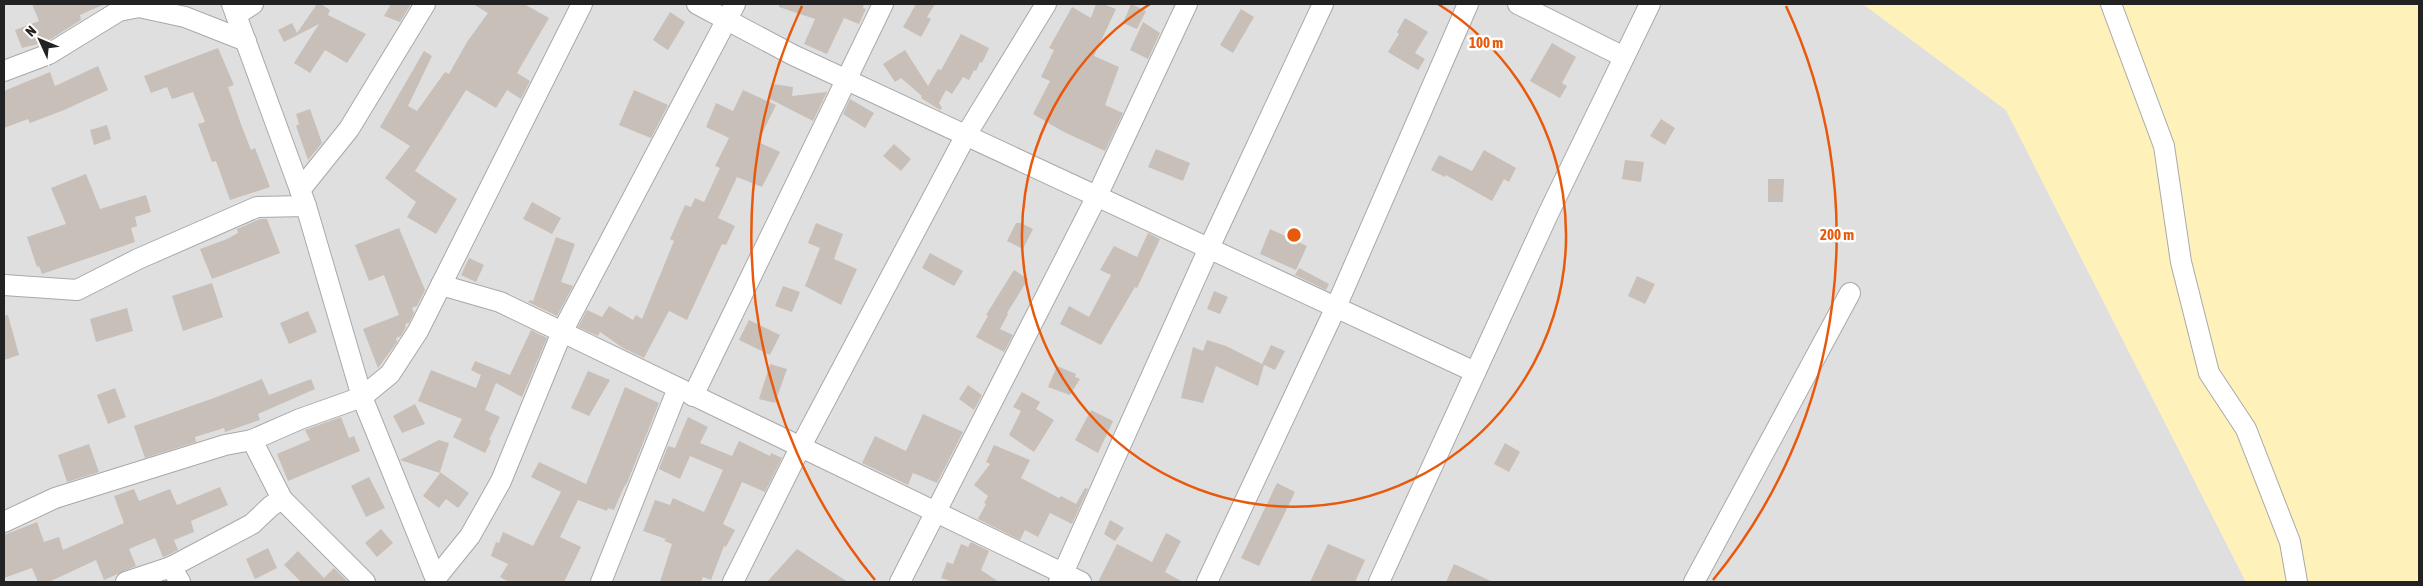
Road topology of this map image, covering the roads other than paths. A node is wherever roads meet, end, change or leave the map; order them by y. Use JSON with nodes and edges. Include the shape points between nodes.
{"nodes":[{"id":1,"x":253,"y":4,"type":"edge"},
{"id":2,"x":425,"y":4,"type":"edge"},
{"id":3,"x":582,"y":4,"type":"edge"},
{"id":4,"x":697,"y":4,"type":"edge"},
{"id":5,"x":883,"y":4,"type":"edge"},
{"id":6,"x":1046,"y":4,"type":"edge"},
{"id":7,"x":1187,"y":4,"type":"edge"},
{"id":8,"x":1323,"y":4,"type":"edge"},
{"id":9,"x":1468,"y":4,"type":"edge"},
{"id":10,"x":1518,"y":4,"type":"edge"},
{"id":11,"x":1650,"y":4,"type":"edge"},
{"id":12,"x":2111,"y":4,"type":"edge"},
{"id":13,"x":234,"y":9,"type":"edge"},
{"id":14,"x":731,"y":12,"type":"edge"},
{"id":15,"x":246,"y":41,"type":"junction"},
{"id":16,"x":1624,"y":57,"type":"junction"},
{"id":17,"x":4,"y":71,"type":"edge"},
{"id":18,"x":845,"y":80,"type":"junction"},
{"id":19,"x":966,"y":135,"type":"junction"},
{"id":20,"x":1097,"y":196,"type":"junction"},
{"id":21,"x":303,"y":198,"type":"junction"},
{"id":22,"x":1209,"y":248,"type":"junction"},
{"id":23,"x":4,"y":285,"type":"edge"},
{"id":24,"x":441,"y":285,"type":"junction"},
{"id":25,"x":1850,"y":293,"type":"dead end"},
{"id":26,"x":1336,"y":307,"type":"junction"},
{"id":27,"x":562,"y":332,"type":"junction"},
{"id":28,"x":1475,"y":372,"type":"junction"},
{"id":29,"x":686,"y":392,"type":"junction"},
{"id":30,"x":362,"y":397,"type":"junction"},
{"id":31,"x":252,"y":440,"type":"junction"},
{"id":32,"x":800,"y":446,"type":"junction"},
{"id":33,"x":282,"y":498,"type":"junction"},
{"id":34,"x":936,"y":512,"type":"junction"},
{"id":35,"x":4,"y":522,"type":"edge"},
{"id":36,"x":176,"y":574,"type":"edge"},
{"id":37,"x":1068,"y":579,"type":"edge"},
{"id":38,"x":437,"y":580,"type":"edge"},
{"id":39,"x":126,"y":582,"type":"edge"},
{"id":40,"x":365,"y":582,"type":"edge"},
{"id":41,"x":601,"y":582,"type":"edge"},
{"id":42,"x":733,"y":582,"type":"edge"},
{"id":43,"x":900,"y":582,"type":"edge"},
{"id":44,"x":1207,"y":582,"type":"edge"},
{"id":45,"x":1380,"y":582,"type":"edge"},
{"id":46,"x":1694,"y":582,"type":"edge"},
{"id":47,"x":2297,"y":582,"type":"edge"}],
"edges":[{"from":1,"to":13,"type":"street"},
{"from":2,"to":21,"type":"street"},
{"from":3,"to":24,"type":"street"},
{"from":4,"to":14,"type":"street"},
{"from":5,"to":18,"type":"street"},
{"from":6,"to":19,"type":"street"},
{"from":7,"to":20,"type":"street"},
{"from":8,"to":22,"type":"street"},
{"from":9,"to":26,"type":"street"},
{"from":10,"to":16,"type":"street"},
{"from":11,"to":16,"type":"street"},
{"from":12,"to":47,"type":"street","via":[[2164,146],[2181,262],[2209,373],[2246,429],[2290,542]]},
{"from":13,"to":15,"type":"street"},
{"from":14,"to":18,"type":"street","via":[[793,55]]},
{"from":14,"to":27,"type":"street"},
{"from":15,"to":17,"type":"street","via":[[185,17],[138,7],[119,11],[49,54]]},
{"from":15,"to":21,"type":"street"},
{"from":16,"to":28,"type":"street"},
{"from":18,"to":19,"type":"street"},
{"from":18,"to":29,"type":"street"},
{"from":19,"to":20,"type":"street"},
{"from":19,"to":32,"type":"street"},
{"from":20,"to":22,"type":"street"},
{"from":20,"to":34,"type":"street"},
{"from":21,"to":23,"type":"street","via":[[257,207],[77,290]]},
{"from":21,"to":30,"type":"street"},
{"from":22,"to":26,"type":"street"},
{"from":22,"to":37,"type":"street"},
{"from":24,"to":27,"type":"street","via":[[500,302]]},
{"from":24,"to":30,"type":"street","via":[[418,331],[390,374]]},
{"from":25,"to":46,"type":"street"},
{"from":26,"to":28,"type":"street"},
{"from":26,"to":44,"type":"street"},
{"from":27,"to":29,"type":"street"},
{"from":27,"to":38,"type":"street","via":[[501,481],[470,536]]},
{"from":28,"to":45,"type":"street"},
{"from":29,"to":32,"type":"street"},
{"from":29,"to":41,"type":"street"},
{"from":30,"to":31,"type":"street","via":[[300,418]]},
{"from":30,"to":38,"type":"street"},
{"from":31,"to":33,"type":"street"},
{"from":31,"to":35,"type":"street","via":[[225,444],[55,498]]},
{"from":32,"to":34,"type":"street"},
{"from":32,"to":42,"type":"street"},
{"from":33,"to":36,"type":"street","via":[[252,524]]},
{"from":33,"to":40,"type":"street"},
{"from":34,"to":37,"type":"street"},
{"from":34,"to":43,"type":"street"},
{"from":36,"to":39,"type":"street"}]}
